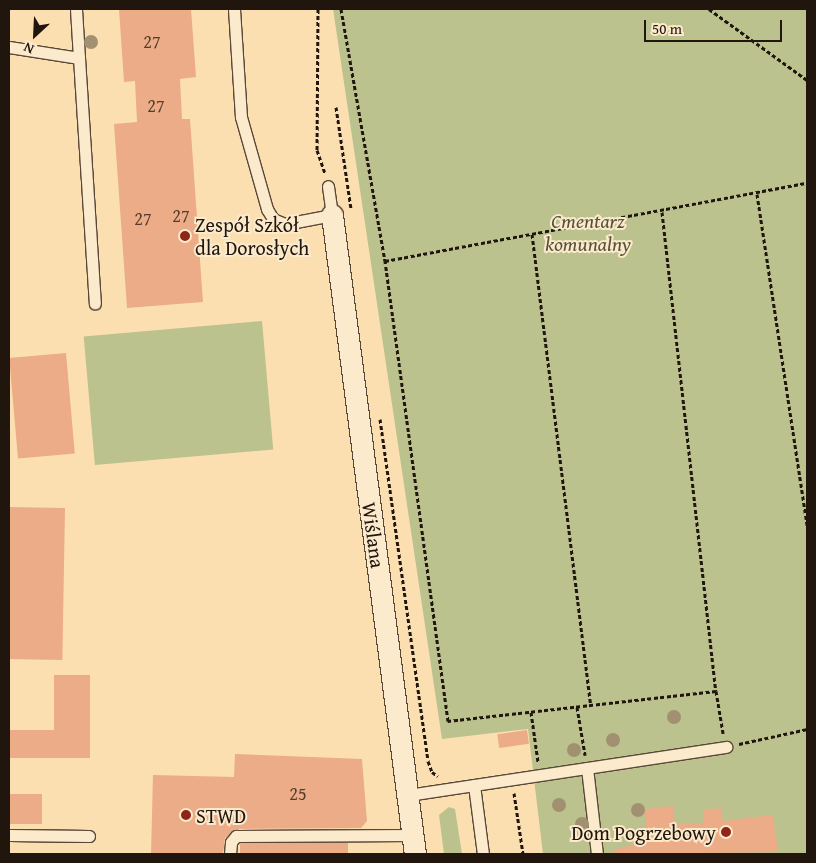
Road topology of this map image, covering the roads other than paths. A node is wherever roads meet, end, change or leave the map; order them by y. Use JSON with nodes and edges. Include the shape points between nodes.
{"nodes":[{"id":1,"x":76,"y":9,"type":"edge"},
{"id":2,"x":234,"y":9,"type":"edge"},
{"id":3,"x":9,"y":47,"type":"edge"},
{"id":4,"x":80,"y":58,"type":"junction"},
{"id":5,"x":328,"y":186,"type":"road end"},
{"id":6,"x":342,"y":215,"type":"junction"},
{"id":7,"x":95,"y":303,"type":"dead end"},
{"id":8,"x":726,"y":747,"type":"road end"},
{"id":9,"x":587,"y":768,"type":"junction"},
{"id":10,"x":474,"y":785,"type":"junction"},
{"id":11,"x":408,"y":795,"type":"junction"},
{"id":12,"x":9,"y":835,"type":"edge"},
{"id":13,"x":89,"y":836,"type":"dead end"},
{"id":14,"x":414,"y":845,"type":"edge"},
{"id":15,"x":230,"y":854,"type":"edge"},
{"id":16,"x":483,"y":854,"type":"edge"},
{"id":17,"x":597,"y":854,"type":"edge"}],
"edges":[{"from":1,"to":4,"type":"lane"},
{"from":2,"to":6,"type":"lane","via":[[242,117],[267,209],[273,219],[285,224]]},
{"from":3,"to":4,"type":"lane"},
{"from":4,"to":7,"type":"lane"},
{"from":5,"to":6,"type":"lane"},
{"from":6,"to":11,"type":"street","name":"Wiślana"},
{"from":8,"to":9,"type":"lane"},
{"from":9,"to":10,"type":"lane"},
{"from":9,"to":17,"type":"lane"},
{"from":10,"to":11,"type":"lane"},
{"from":10,"to":16,"type":"lane"},
{"from":11,"to":14,"type":"street","name":"Wiślana"},
{"from":12,"to":13,"type":"lane"},
{"from":14,"to":15,"type":"lane","via":[[236,836],[230,842]]}]}
